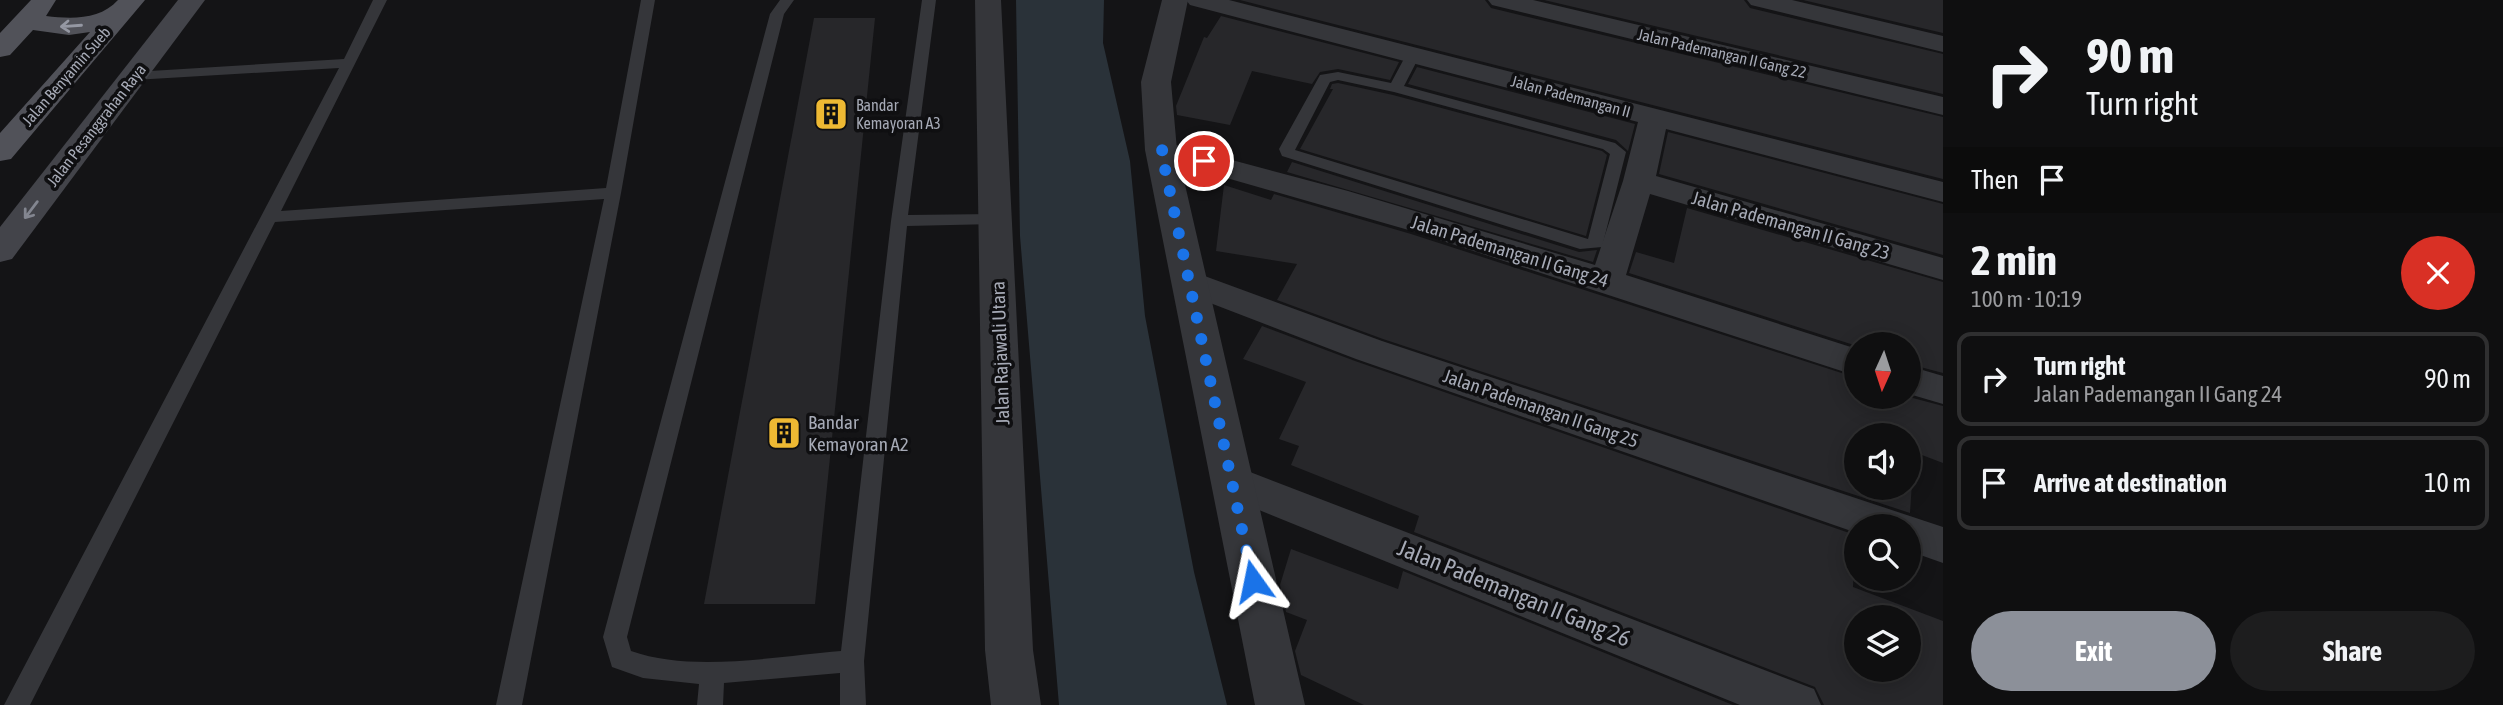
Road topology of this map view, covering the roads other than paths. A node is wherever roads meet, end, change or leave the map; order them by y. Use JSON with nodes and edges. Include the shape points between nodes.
{"nodes":[{"id":1,"x":46,"y":0,"type":"edge"},
{"id":2,"x":192,"y":0,"type":"edge"},
{"id":3,"x":380,"y":0,"type":"edge"},
{"id":4,"x":648,"y":0,"type":"edge"},
{"id":5,"x":787,"y":0,"type":"edge"},
{"id":6,"x":929,"y":0,"type":"edge"},
{"id":7,"x":988,"y":0,"type":"edge"},
{"id":8,"x":1501,"y":0,"type":"edge"},
{"id":9,"x":1760,"y":0,"type":"edge"},
{"id":10,"x":1182,"y":2,"type":"edge"},
{"id":11,"x":124,"y":10,"type":"edge"},
{"id":12,"x":26,"y":21,"type":"junction"},
{"id":13,"x":1943,"y":44,"type":"edge"},
{"id":14,"x":0,"y":49,"type":"edge"},
{"id":15,"x":1411,"y":59,"type":"junction"},
{"id":16,"x":349,"y":63,"type":"junction"},
{"id":17,"x":134,"y":76,"type":"junction"},
{"id":18,"x":1396,"y":88,"type":"junction"},
{"id":19,"x":1943,"y":106,"type":"edge"},
{"id":20,"x":1654,"y":118,"type":"junction"},
{"id":21,"x":1161,"y":150,"type":"junction"},
{"id":22,"x":0,"y":152,"type":"edge"},
{"id":23,"x":1639,"y":181,"type":"junction"},
{"id":24,"x":1943,"y":192,"type":"edge"},
{"id":25,"x":613,"y":193,"type":"junction"},
{"id":26,"x":269,"y":217,"type":"junction"},
{"id":27,"x":995,"y":219,"type":"junction"},
{"id":28,"x":899,"y":221,"type":"junction"},
{"id":29,"x":0,"y":251,"type":"edge"},
{"id":30,"x":1943,"y":269,"type":"edge"},
{"id":31,"x":1607,"y":280,"type":"junction"},
{"id":32,"x":1191,"y":283,"type":"junction"},
{"id":33,"x":1844,"y":359,"type":"edge"},
{"id":34,"x":1922,"y":384,"type":"edge"},
{"id":35,"x":1943,"y":390,"type":"edge"},
{"id":36,"x":1232,"y":481,"type":"junction"},
{"id":37,"x":1854,"y":514,"type":"edge"},
{"id":38,"x":1921,"y":537,"type":"edge"},
{"id":39,"x":1943,"y":545,"type":"edge"},
{"id":40,"x":852,"y":661,"type":"junction"},
{"id":41,"x":712,"y":671,"type":"junction"},
{"id":42,"x":17,"y":705,"type":"edge"},
{"id":43,"x":509,"y":705,"type":"edge"},
{"id":44,"x":710,"y":705,"type":"edge"},
{"id":45,"x":853,"y":705,"type":"edge"},
{"id":46,"x":1016,"y":705,"type":"edge"},
{"id":47,"x":1280,"y":705,"type":"edge"},
{"id":48,"x":1797,"y":705,"type":"edge"}],
"edges":[{"from":1,"to":12,"type":"main road"},
{"from":2,"to":17,"type":"main road","name":"Jalan Pesanggrahan Raya"},
{"from":3,"to":16,"type":"lane"},
{"from":4,"to":25,"type":"lane"},
{"from":5,"to":41,"type":"lane","via":[[778,14],[615,637],[621,659],[637,668]]},
{"from":6,"to":28,"type":"lane"},
{"from":7,"to":27,"type":"street","name":"Jalan Rajawali Utara"},
{"from":8,"to":19,"type":"street","name":"Jalan Pademangan II Gang 22"},
{"from":9,"to":13,"type":"street"},
{"from":10,"to":15,"type":"street","name":"Jalan Pademangan II"},
{"from":10,"to":21,"type":"street","via":[[1156,82]]},
{"from":11,"to":12,"type":"main road","one_way":true,"via":[[69,27]]},
{"from":11,"to":22,"type":"main road","name":"Jalan Benyamin Sueb"},
{"from":12,"to":14,"type":"main road"},
{"from":15,"to":18,"type":"lane"},
{"from":15,"to":20,"type":"street","name":"Jalan Pademangan II"},
{"from":16,"to":17,"type":"lane"},
{"from":16,"to":26,"type":"lane"},
{"from":17,"to":29,"type":"main road","name":"Jalan Pesanggrahan Raya","one_way":true},
{"from":18,"to":18,"type":"lane","via":[[1618,152],[1596,243],[1587,245],[1288,153],[1325,78],[1338,76]]},
{"from":20,"to":23,"type":"street"},
{"from":20,"to":24,"type":"street","name":"Jalan Pademangan II"},
{"from":21,"to":31,"type":"street","name":"Jalan Pademangan II Gang 24"},
{"from":21,"to":32,"type":"street"},
{"from":23,"to":30,"type":"street","name":"Jalan Pademangan II Gang 23"},
{"from":23,"to":31,"type":"street"},
{"from":25,"to":26,"type":"lane"},
{"from":25,"to":43,"type":"lane"},
{"from":26,"to":42,"type":"lane"},
{"from":27,"to":28,"type":"lane"},
{"from":27,"to":46,"type":"street","name":"Jalan Rajawali Utara","via":[[1009,650]]},
{"from":28,"to":40,"type":"lane"},
{"from":31,"to":33,"type":"street","name":"Jalan Pademangan II Gang 24"},
{"from":32,"to":36,"type":"street"},
{"from":32,"to":37,"type":"street","name":"Jalan Pademangan II Gang 25","via":[[1382,354]]},
{"from":34,"to":35,"type":"street"},
{"from":36,"to":47,"type":"street"},
{"from":36,"to":48,"type":"street","name":"Jalan Pademangan II Gang 26"},
{"from":38,"to":39,"type":"street"},
{"from":40,"to":41,"type":"lane"},
{"from":40,"to":45,"type":"lane"},
{"from":41,"to":44,"type":"lane"}]}
